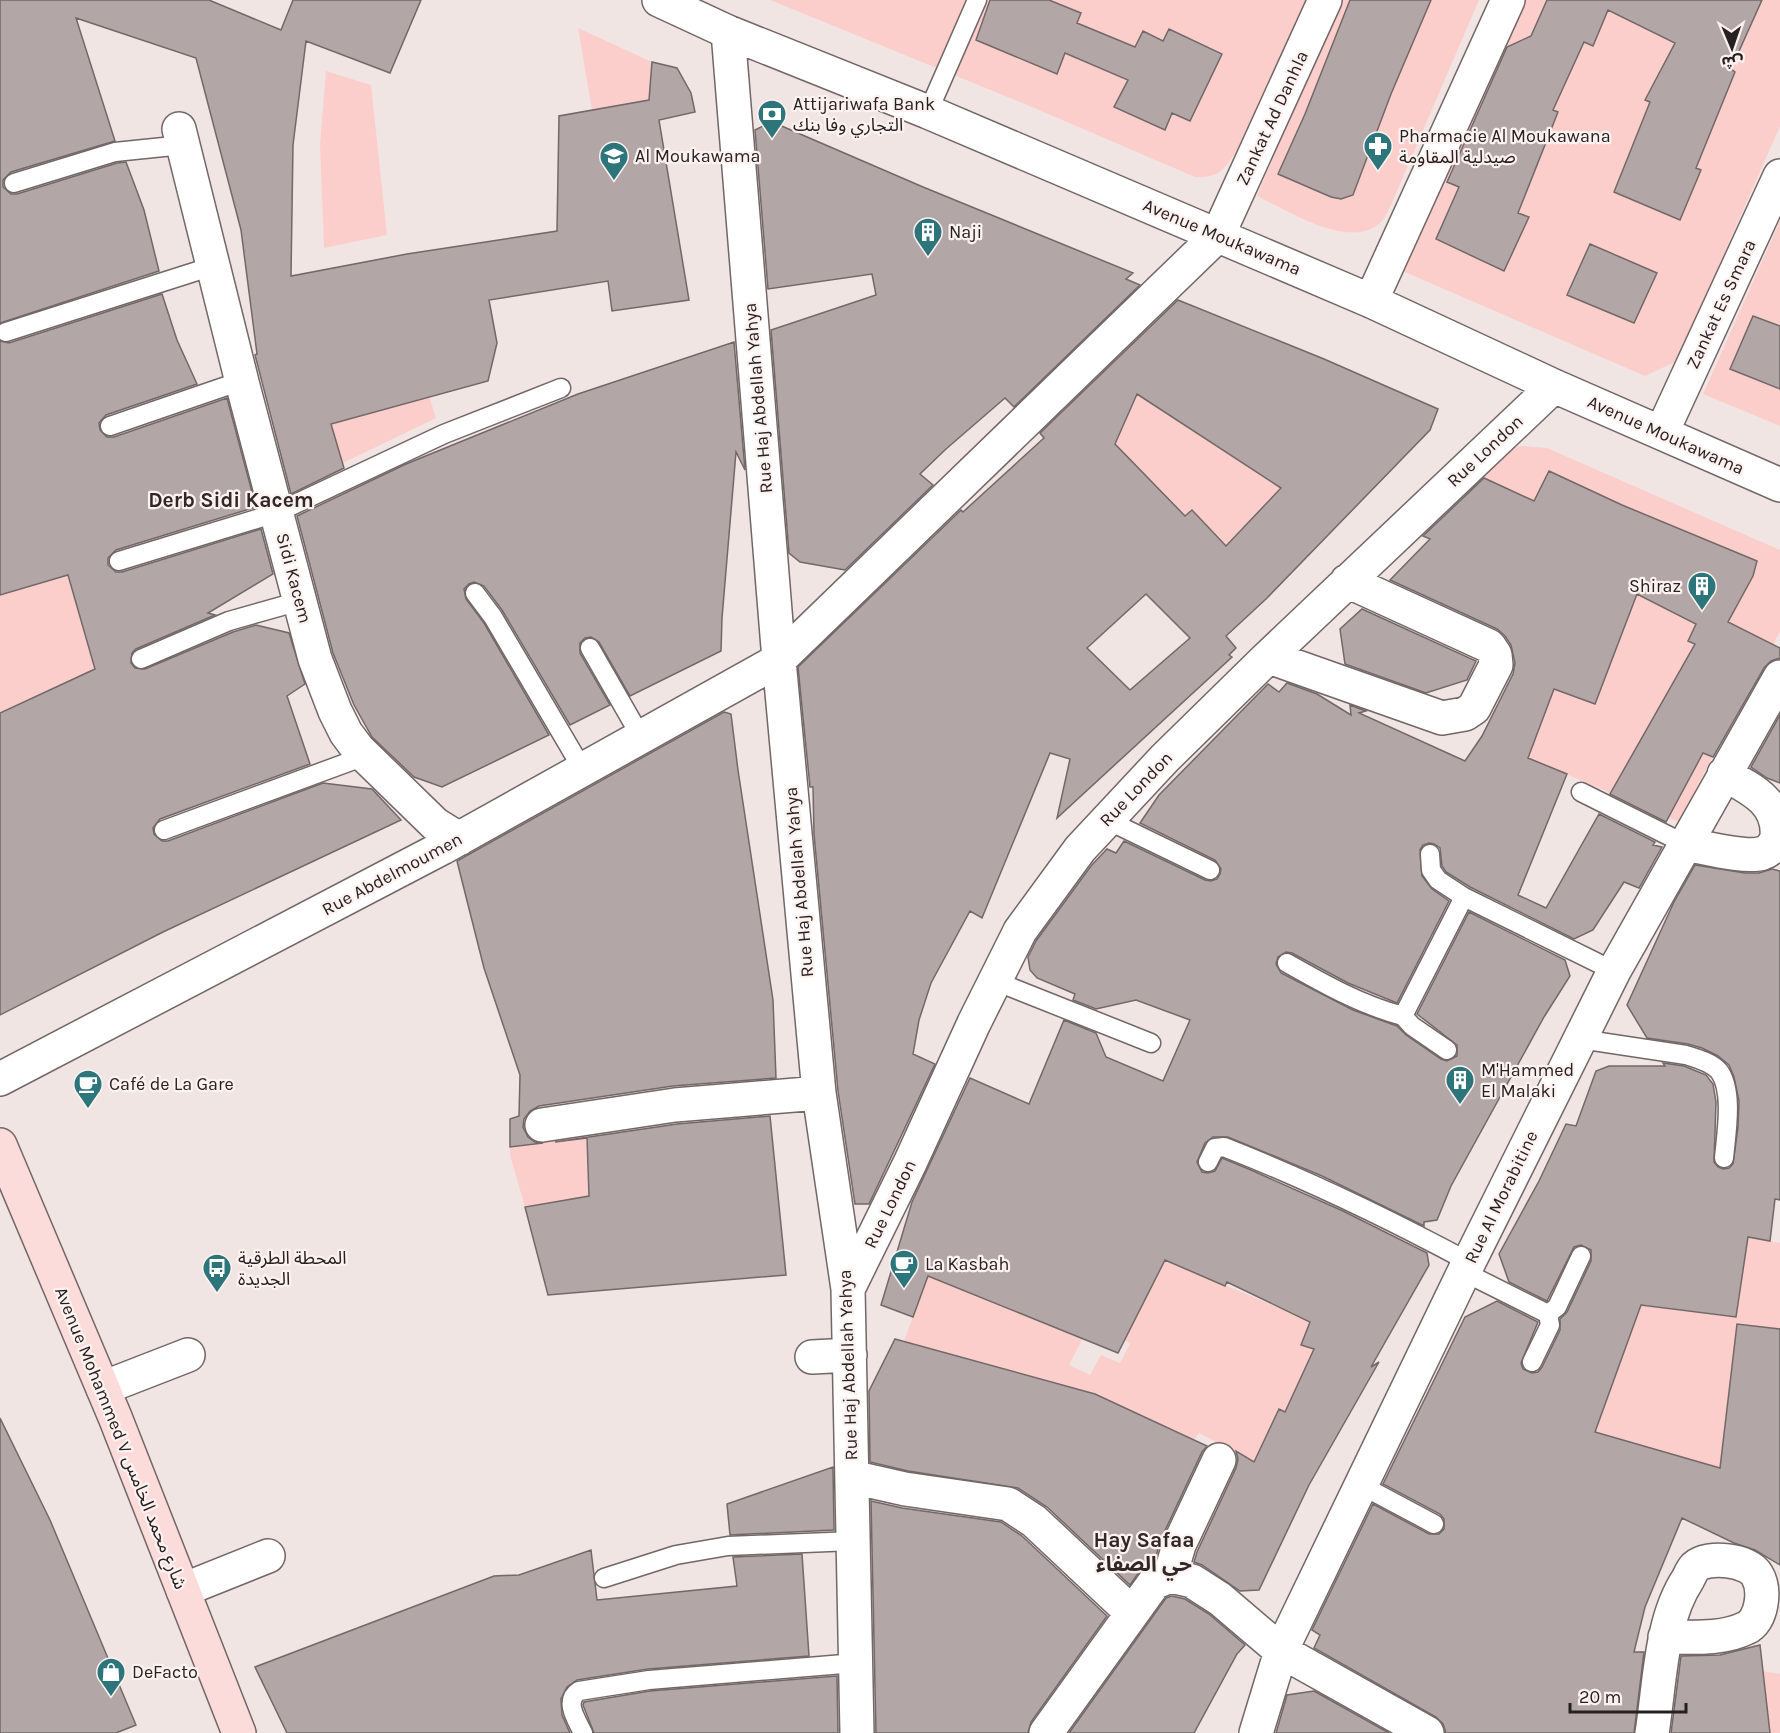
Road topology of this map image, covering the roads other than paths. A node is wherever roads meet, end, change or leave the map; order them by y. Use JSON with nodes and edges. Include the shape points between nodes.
{"nodes":[{"id":1,"x":659,"y":0,"type":"edge"},
{"id":2,"x":977,"y":0,"type":"edge"},
{"id":3,"x":1325,"y":0,"type":"edge"},
{"id":4,"x":1508,"y":0,"type":"edge"},
{"id":5,"x":728,"y":32,"type":"junction"},
{"id":6,"x":928,"y":112,"type":"junction"},
{"id":7,"x":181,"y":137,"type":"joint"},
{"id":8,"x":1780,"y":176,"type":"edge"},
{"id":9,"x":14,"y":183,"type":"dead end"},
{"id":10,"x":1218,"y":235,"type":"junction"},
{"id":11,"x":213,"y":266,"type":"junction"},
{"id":12,"x":1371,"y":301,"type":"junction"},
{"id":13,"x":6,"y":332,"type":"dead end"},
{"id":14,"x":241,"y":381,"type":"junction"},
{"id":15,"x":1554,"y":386,"type":"junction"},
{"id":16,"x":561,"y":388,"type":"dead end"},
{"id":17,"x":110,"y":426,"type":"dead end"},
{"id":18,"x":1662,"y":432,"type":"junction"},
{"id":19,"x":1780,"y":485,"type":"edge"},
{"id":20,"x":276,"y":513,"type":"junction"},
{"id":21,"x":119,"y":561,"type":"dead end"},
{"id":22,"x":1347,"y":581,"type":"junction"},
{"id":23,"x":475,"y":593,"type":"dead end"},
{"id":24,"x":300,"y":601,"type":"junction"},
{"id":25,"x":590,"y":648,"type":"dead end"},
{"id":26,"x":1269,"y":657,"type":"junction"},
{"id":27,"x":141,"y":659,"type":"dead end"},
{"id":28,"x":779,"y":660,"type":"junction"},
{"id":29,"x":1780,"y":677,"type":"edge"},
{"id":30,"x":641,"y":737,"type":"junction"},
{"id":31,"x":365,"y":756,"type":"junction"},
{"id":32,"x":583,"y":770,"type":"junction"},
{"id":33,"x":1724,"y":774,"type":"junction"},
{"id":34,"x":1581,"y":792,"type":"dead end"},
{"id":35,"x":1107,"y":820,"type":"junction"},
{"id":36,"x":164,"y":830,"type":"dead end"},
{"id":37,"x":459,"y":839,"type":"junction"},
{"id":38,"x":1685,"y":844,"type":"junction"},
{"id":39,"x":1430,"y":854,"type":"dead end"},
{"id":40,"x":1210,"y":870,"type":"dead end"},
{"id":41,"x":1464,"y":897,"type":"junction"},
{"id":42,"x":1287,"y":963,"type":"dead end"},
{"id":43,"x":1614,"y":971,"type":"junction"},
{"id":44,"x":995,"y":981,"type":"junction"},
{"id":45,"x":1403,"y":1016,"type":"junction"},
{"id":46,"x":1580,"y":1039,"type":"junction"},
{"id":47,"x":1150,"y":1043,"type":"dead end"},
{"id":48,"x":1446,"y":1050,"type":"dead end"},
{"id":49,"x":0,"y":1079,"type":"edge"},
{"id":50,"x":819,"y":1093,"type":"junction"},
{"id":51,"x":542,"y":1125,"type":"dead end"},
{"id":52,"x":0,"y":1145,"type":"edge"},
{"id":53,"x":1724,"y":1158,"type":"dead end"},
{"id":54,"x":1208,"y":1162,"type":"dead end"},
{"id":55,"x":1581,"y":1256,"type":"dead end"},
{"id":56,"x":1466,"y":1267,"type":"junction"},
{"id":57,"x":848,"y":1288,"type":"junction"},
{"id":58,"x":1548,"y":1314,"type":"junction"},
{"id":59,"x":188,"y":1355,"type":"dead end"},
{"id":60,"x":850,"y":1355,"type":"junction"},
{"id":61,"x":812,"y":1357,"type":"dead end"},
{"id":62,"x":1532,"y":1362,"type":"dead end"},
{"id":63,"x":103,"y":1388,"type":"junction"},
{"id":64,"x":1219,"y":1460,"type":"dead end"},
{"id":65,"x":852,"y":1477,"type":"junction"},
{"id":66,"x":1361,"y":1485,"type":"junction"},
{"id":67,"x":1434,"y":1524,"type":"dead end"},
{"id":68,"x":854,"y":1541,"type":"junction"},
{"id":69,"x":268,"y":1556,"type":"dead end"},
{"id":70,"x":1170,"y":1576,"type":"junction"},
{"id":71,"x":604,"y":1578,"type":"dead end"},
{"id":72,"x":183,"y":1590,"type":"junction"},
{"id":73,"x":1132,"y":1613,"type":"junction"},
{"id":74,"x":1665,"y":1637,"type":"dead end"},
{"id":75,"x":1281,"y":1651,"type":"junction"},
{"id":76,"x":856,"y":1662,"type":"junction"},
{"id":77,"x":239,"y":1733,"type":"edge"},
{"id":78,"x":583,"y":1733,"type":"edge"},
{"id":79,"x":857,"y":1733,"type":"edge"},
{"id":80,"x":1046,"y":1733,"type":"edge"},
{"id":81,"x":1256,"y":1733,"type":"edge"},
{"id":82,"x":1427,"y":1733,"type":"edge"},
{"id":83,"x":1652,"y":1733,"type":"edge"}],
"edges":[{"from":1,"to":5,"type":"street","name":"Avenue Moukawama"},
{"from":2,"to":6,"type":"lane"},
{"from":3,"to":10,"type":"street","name":"Zankat Ad Danhla"},
{"from":4,"to":12,"type":"street"},
{"from":5,"to":6,"type":"street","name":"Avenue Moukawama"},
{"from":5,"to":28,"type":"street","name":"Rue Haj Abdellah Yahya"},
{"from":6,"to":10,"type":"street","name":"Avenue Moukawama"},
{"from":7,"to":9,"type":"lane"},
{"from":7,"to":11,"type":"street","name":"Sidi Kacem"},
{"from":8,"to":18,"type":"street","name":"Zankat Es Smara"},
{"from":10,"to":12,"type":"street","name":"Avenue Moukawama"},
{"from":10,"to":28,"type":"street","name":"Rue Abdelmoumen"},
{"from":11,"to":13,"type":"lane"},
{"from":11,"to":14,"type":"street","name":"Sidi Kacem"},
{"from":12,"to":15,"type":"street","name":"Avenue Moukawama"},
{"from":14,"to":17,"type":"lane"},
{"from":14,"to":20,"type":"street","name":"Sidi Kacem"},
{"from":15,"to":18,"type":"street","name":"Avenue Moukawama"},
{"from":15,"to":22,"type":"street","name":"Rue London"},
{"from":16,"to":20,"type":"lane","via":[[444,434]]},
{"from":18,"to":19,"type":"street","name":"Avenue Moukawama"},
{"from":20,"to":21,"type":"lane"},
{"from":20,"to":24,"type":"street","name":"Sidi Kacem"},
{"from":22,"to":26,"type":"street","name":"Rue London"},
{"from":22,"to":26,"type":"street","via":[[1489,646],[1496,665],[1474,708],[1465,714],[1442,718]]},
{"from":23,"to":32,"type":"lane"},
{"from":24,"to":27,"type":"lane","via":[[229,621]]},
{"from":24,"to":31,"type":"street","name":"Sidi Kacem","via":[[315,659],[335,711],[346,733]]},
{"from":25,"to":30,"type":"lane"},
{"from":26,"to":35,"type":"street","name":"Rue London"},
{"from":28,"to":30,"type":"street","name":"Rue Abdelmoumen"},
{"from":28,"to":50,"type":"street","name":"Rue Haj Abdellah Yahya"},
{"from":29,"to":33,"type":"street","name":"Rue Al Morabitine"},
{"from":30,"to":32,"type":"street","name":"Rue Abdelmoumen"},
{"from":31,"to":36,"type":"lane"},
{"from":31,"to":37,"type":"street","name":"Sidi Kacem","via":[[435,824]]},
{"from":32,"to":37,"type":"street","name":"Rue Abdelmoumen"},
{"from":33,"to":38,"type":"street","name":"Rue Al Morabitine"},
{"from":33,"to":38,"type":"street","via":[[1770,800],[1780,830],[1775,845],[1762,854],[1744,854]]},
{"from":34,"to":38,"type":"lane"},
{"from":35,"to":40,"type":"lane"},
{"from":35,"to":44,"type":"street","name":"Rue London","via":[[1080,849],[1020,931]]},
{"from":37,"to":49,"type":"street","name":"Rue Abdelmoumen"},
{"from":38,"to":43,"type":"street","name":"Rue Al Morabitine"},
{"from":39,"to":41,"type":"lane","via":[[1431,870],[1438,880]]},
{"from":41,"to":43,"type":"lane"},
{"from":41,"to":45,"type":"lane"},
{"from":42,"to":45,"type":"lane","via":[[1337,991]]},
{"from":43,"to":46,"type":"street","name":"Rue Al Morabitine"},
{"from":44,"to":47,"type":"lane"},
{"from":44,"to":57,"type":"street","name":"Rue London"},
{"from":45,"to":48,"type":"lane"},
{"from":46,"to":53,"type":"lane","via":[[1686,1055],[1718,1071],[1727,1088]]},
{"from":46,"to":56,"type":"street","name":"Rue Al Morabitine"},
{"from":50,"to":51,"type":"street","via":[[675,1105]]},
{"from":50,"to":57,"type":"street","name":"Rue Haj Abdellah Yahya"},
{"from":52,"to":63,"type":"street","name":"Avenue Mohammed V شارع محمد الخامس"},
{"from":54,"to":56,"type":"lane","via":[[1215,1148],[1224,1147],[1309,1181],[1401,1226]]},
{"from":55,"to":58,"type":"lane","via":[[1557,1307]]},
{"from":56,"to":58,"type":"lane"},
{"from":56,"to":66,"type":"street","name":"Rue Al Morabitine"},
{"from":57,"to":60,"type":"street","name":"Rue Haj Abdellah Yahya"},
{"from":58,"to":62,"type":"lane","via":[[1550,1324]]},
{"from":59,"to":63,"type":"street"},
{"from":60,"to":61,"type":"street"},
{"from":60,"to":65,"type":"street","name":"Rue Haj Abdellah Yahya"},
{"from":63,"to":72,"type":"street","name":"Avenue Mohammed V شارع محمد الخامس"},
{"from":64,"to":70,"type":"street","via":[[1179,1545]]},
{"from":65,"to":68,"type":"street","name":"Rue Haj Abdellah Yahya"},
{"from":65,"to":73,"type":"street","via":[[1008,1504],[1034,1521]]},
{"from":66,"to":67,"type":"lane"},
{"from":66,"to":75,"type":"street","name":"Rue Al Morabitine"},
{"from":68,"to":71,"type":"lane","via":[[728,1546],[676,1555]]},
{"from":68,"to":76,"type":"street","name":"Rue Haj Abdellah Yahya"},
{"from":69,"to":72,"type":"street"},
{"from":70,"to":73,"type":"street","via":[[1154,1583]]},
{"from":70,"to":75,"type":"street","via":[[1192,1581],[1220,1599]]},
{"from":72,"to":77,"type":"street","name":"Avenue Mohammed V شارع محمد الخامس"},
{"from":73,"to":80,"type":"street"},
{"from":74,"to":83,"type":"street"},
{"from":75,"to":81,"type":"street","name":"Rue Al Morabitine"},
{"from":75,"to":82,"type":"street"},
{"from":76,"to":78,"type":"lane","via":[[649,1680],[579,1691],[570,1702]]},
{"from":76,"to":79,"type":"street","name":"Rue Haj Abdellah Yahya"}]}
